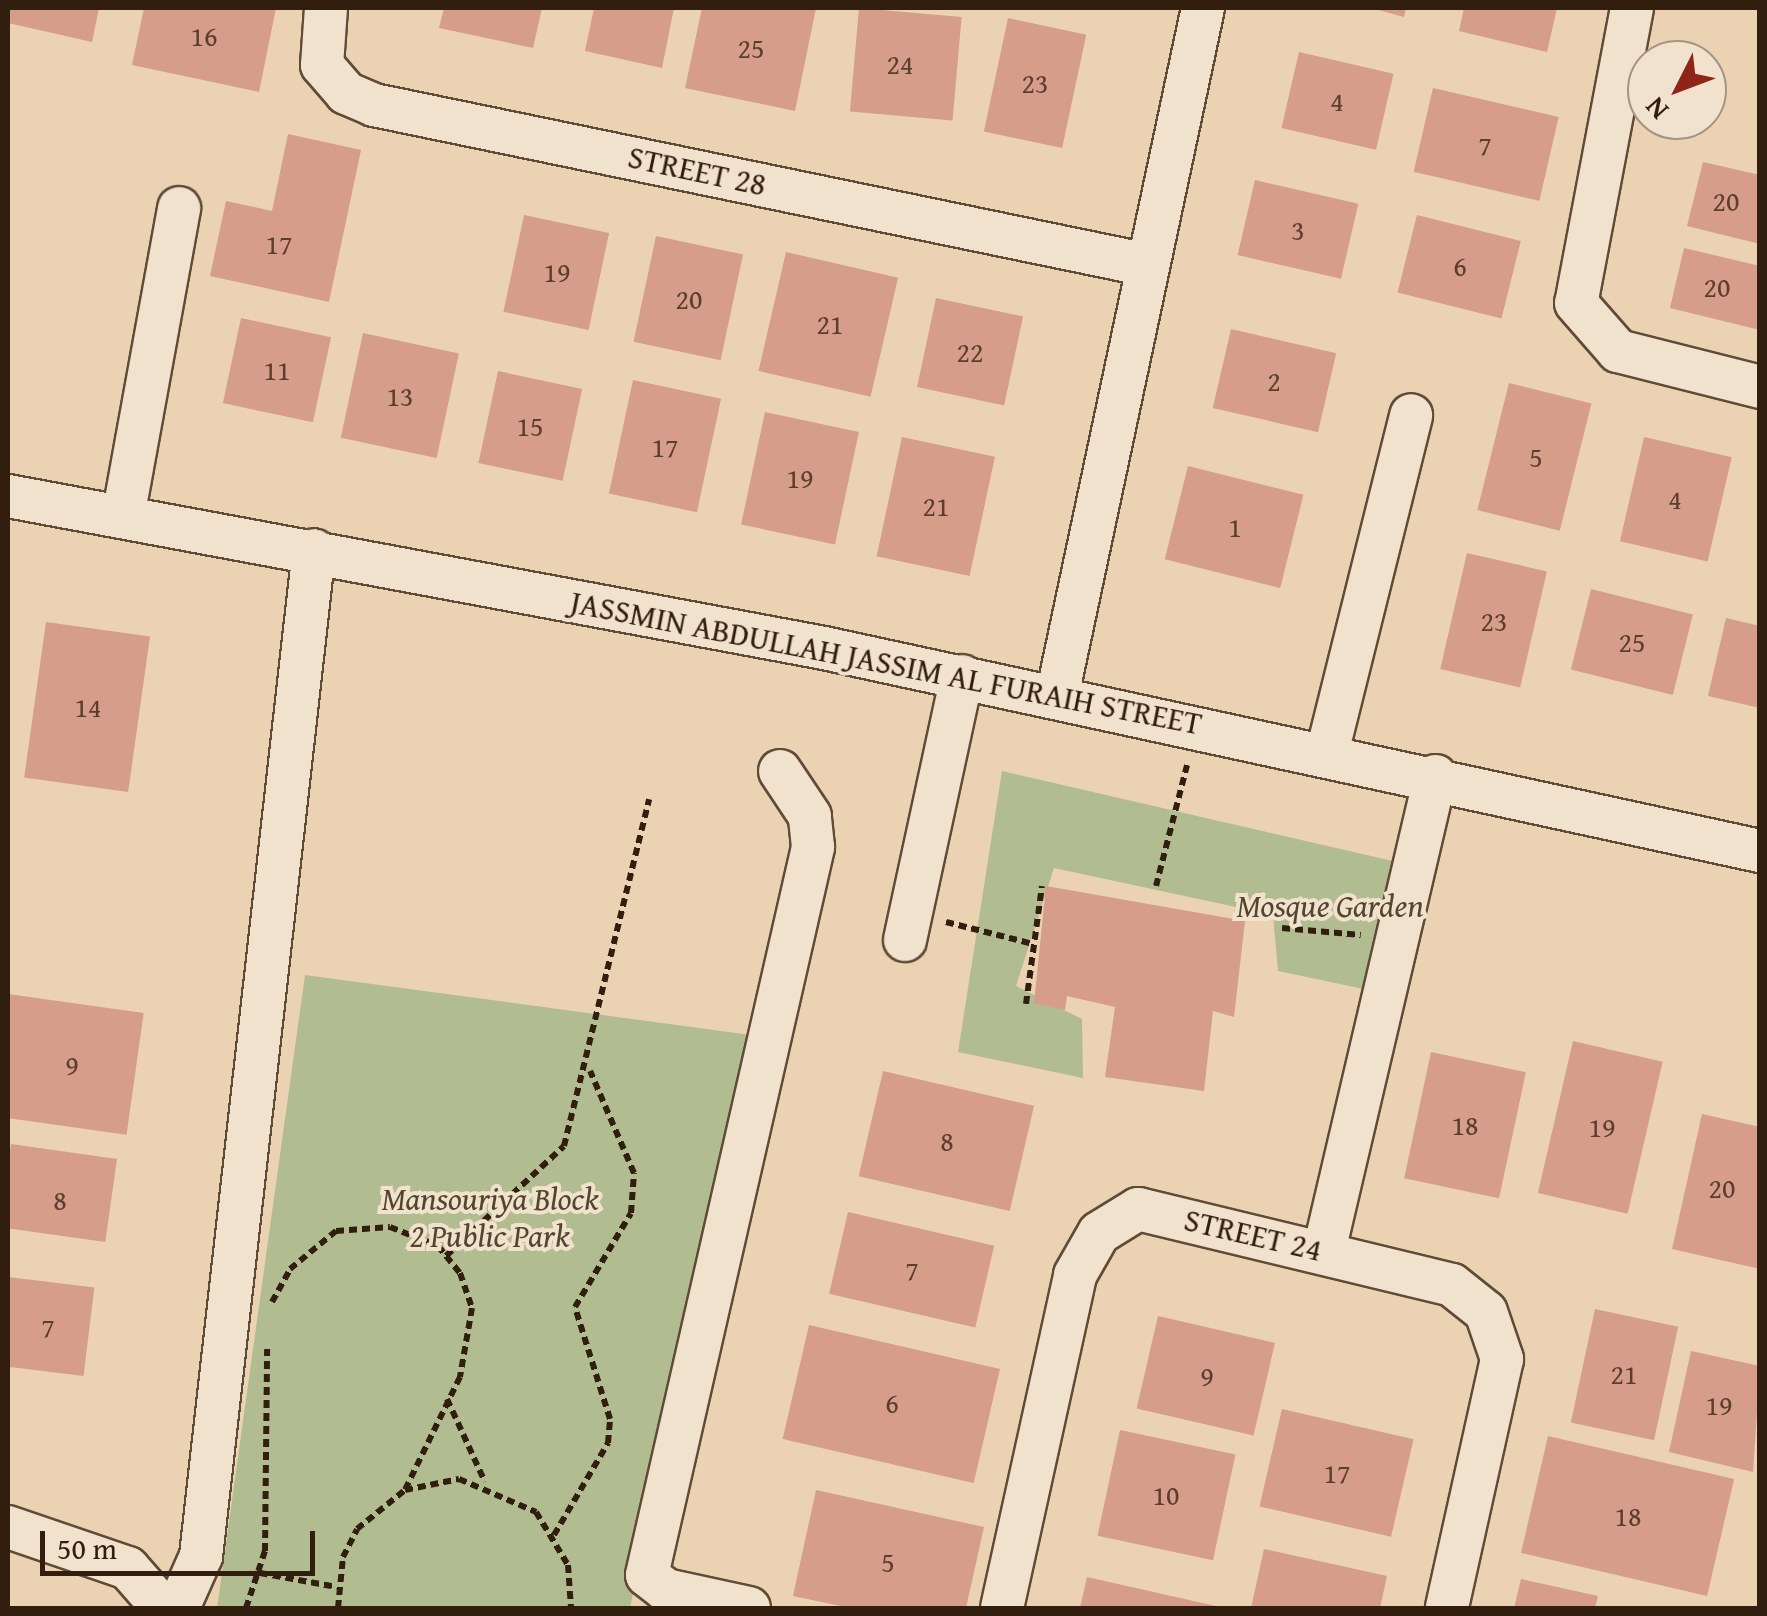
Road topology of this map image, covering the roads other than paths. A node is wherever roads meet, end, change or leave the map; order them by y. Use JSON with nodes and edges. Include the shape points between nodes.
{"nodes":[{"id":1,"x":326,"y":8,"type":"edge"},
{"id":2,"x":1204,"y":8,"type":"edge"},
{"id":3,"x":1632,"y":8,"type":"edge"},
{"id":4,"x":180,"y":208,"type":"dead end"},
{"id":5,"x":1143,"y":264,"type":"junction"},
{"id":6,"x":1760,"y":387,"type":"edge"},
{"id":7,"x":1411,"y":415,"type":"dead end"},
{"id":8,"x":8,"y":496,"type":"edge"},
{"id":9,"x":124,"y":516,"type":"junction"},
{"id":10,"x":314,"y":550,"type":"junction"},
{"id":11,"x":962,"y":676,"type":"junction"},
{"id":12,"x":1057,"y":696,"type":"junction"},
{"id":13,"x":1328,"y":753,"type":"junction"},
{"id":14,"x":780,"y":771,"type":"dead end"},
{"id":15,"x":1435,"y":776,"type":"junction"},
{"id":16,"x":1760,"y":850,"type":"edge"},
{"id":17,"x":908,"y":927,"type":"road end"},
{"id":18,"x":1324,"y":1251,"type":"junction"},
{"id":19,"x":8,"y":1526,"type":"edge"},
{"id":20,"x":163,"y":1608,"type":"edge"},
{"id":21,"x":178,"y":1608,"type":"edge"},
{"id":22,"x":749,"y":1608,"type":"edge"},
{"id":23,"x":1002,"y":1608,"type":"edge"},
{"id":24,"x":1446,"y":1608,"type":"edge"}],
"edges":[{"from":1,"to":5,"type":"street","name":"STREET 28","via":[[322,65],[346,93],[374,105]]},
{"from":2,"to":5,"type":"street"},
{"from":3,"to":6,"type":"street","via":[[1576,304],[1618,352]]},
{"from":4,"to":9,"type":"street"},
{"from":5,"to":12,"type":"street"},
{"from":7,"to":13,"type":"street"},
{"from":8,"to":9,"type":"street","name":"JASSMIN ABDULLAH JASSIM AL FURAIH STREET"},
{"from":9,"to":10,"type":"street","name":"JASSMIN ABDULLAH JASSIM AL FURAIH STREET"},
{"from":10,"to":11,"type":"street","name":"JASSMIN ABDULLAH JASSIM AL FURAIH STREET"},
{"from":10,"to":21,"type":"street","via":[[202,1556]]},
{"from":11,"to":12,"type":"street","name":"JASSMIN ABDULLAH JASSIM AL FURAIH STREET"},
{"from":11,"to":17,"type":"street"},
{"from":12,"to":13,"type":"street","name":"JASSMIN ABDULLAH JASSIM AL FURAIH STREET"},
{"from":13,"to":15,"type":"street","name":"JASSMIN ABDULLAH JASSIM AL FURAIH STREET"},
{"from":14,"to":22,"type":"street","via":[[810,816],[813,847],[647,1575],[666,1590]]},
{"from":15,"to":16,"type":"street","name":"JASSMIN ABDULLAH JASSIM AL FURAIH STREET"},
{"from":15,"to":18,"type":"street"},
{"from":18,"to":23,"type":"street","name":"STREET 24","via":[[1150,1210],[1123,1214],[1099,1233],[1076,1276]]},
{"from":18,"to":24,"type":"street","name":"STREET 24","via":[[1452,1285],[1478,1302],[1499,1336],[1500,1369]]},
{"from":19,"to":20,"type":"street","via":[[108,1558]]}]}
